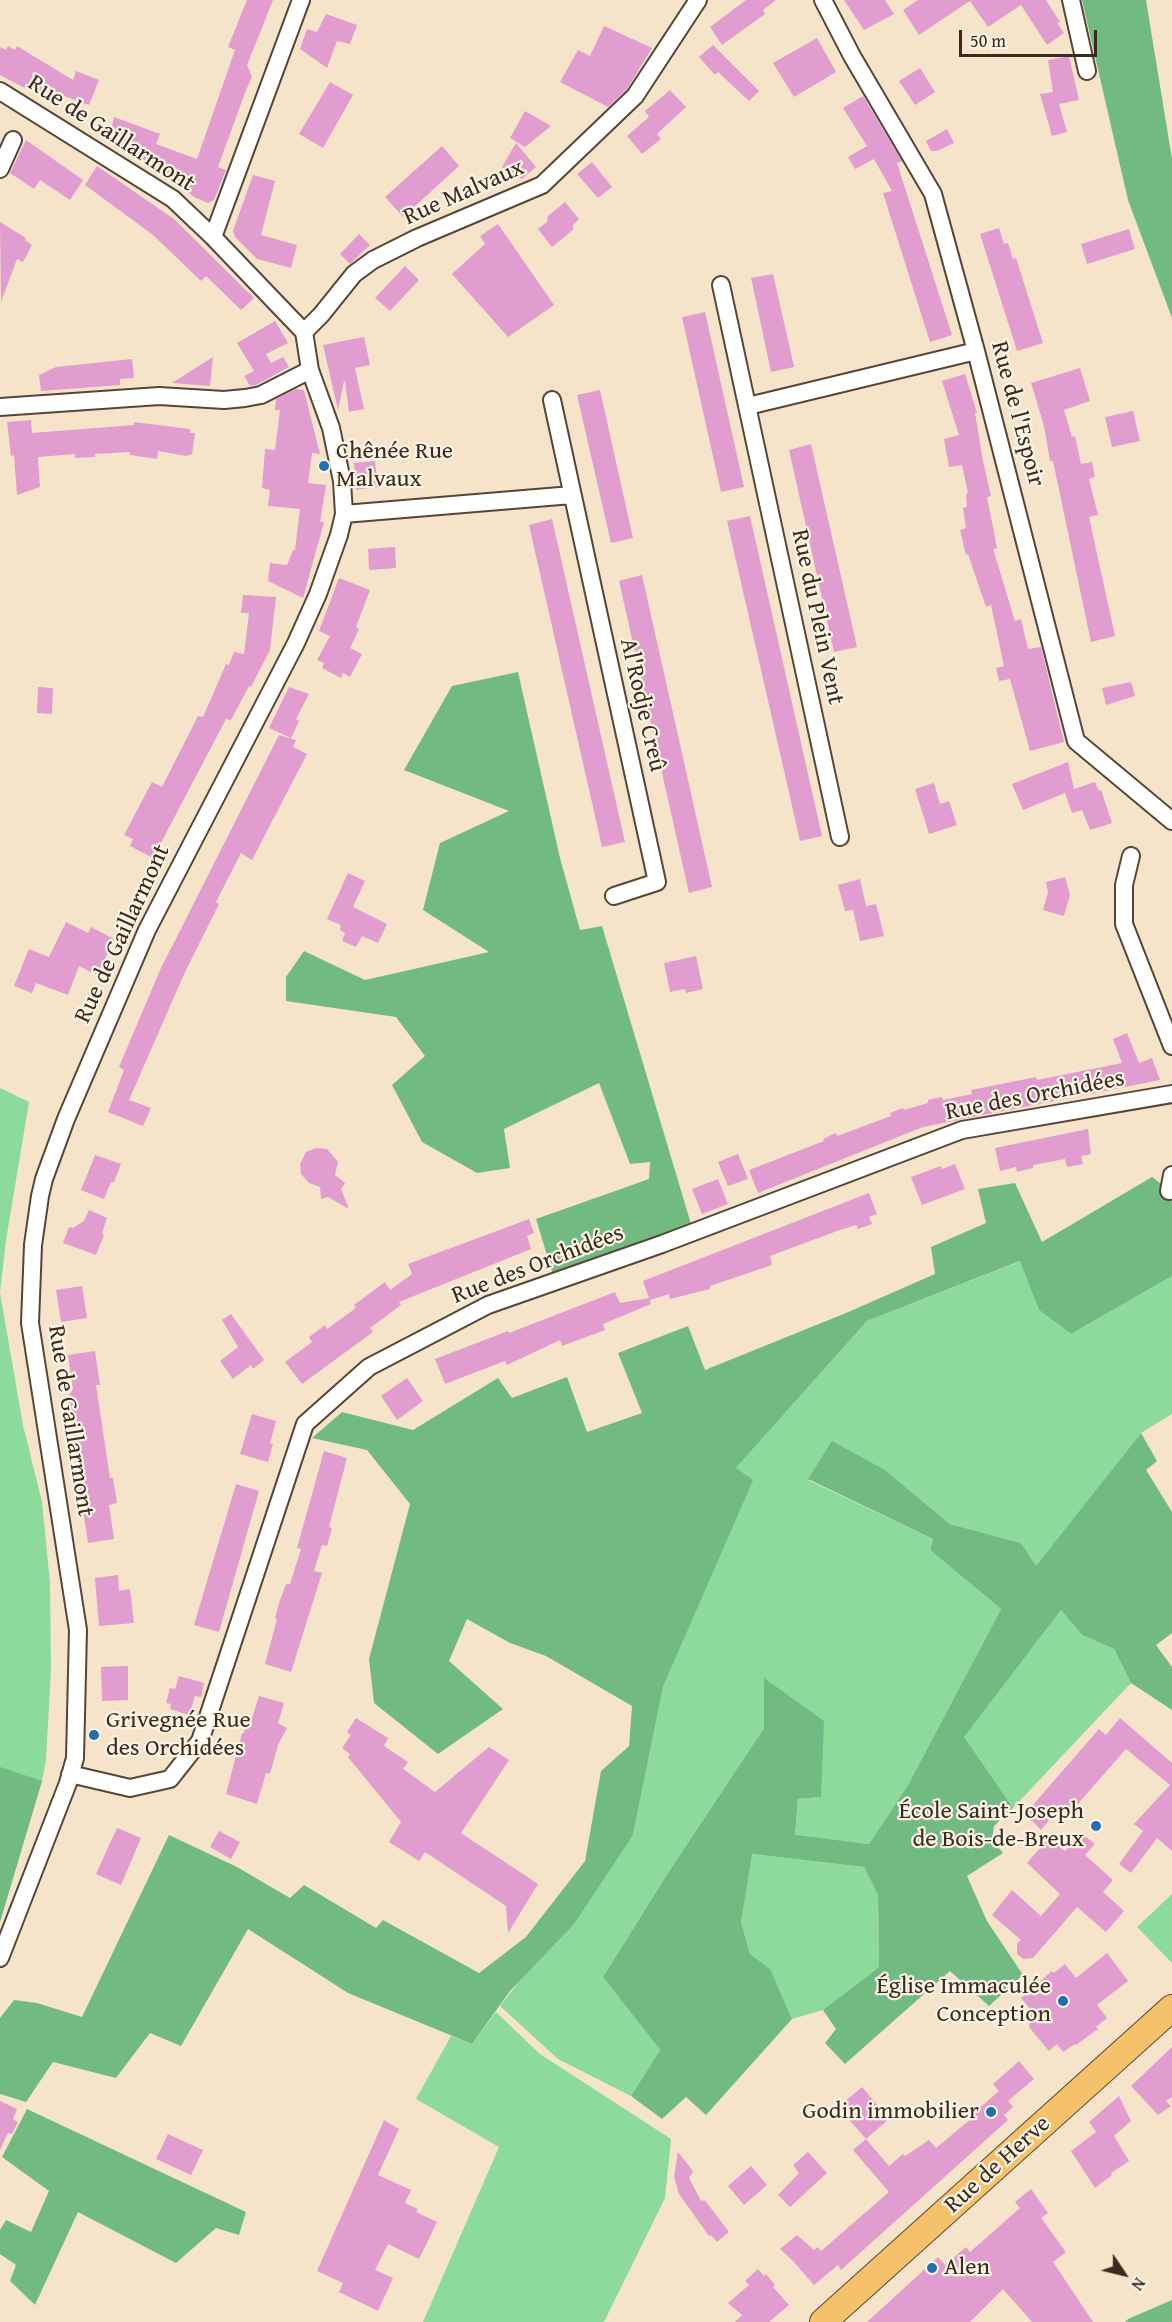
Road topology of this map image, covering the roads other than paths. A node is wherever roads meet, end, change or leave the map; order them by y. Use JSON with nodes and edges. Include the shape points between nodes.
{"nodes":[{"id":1,"x":301,"y":0,"type":"edge"},
{"id":2,"x":698,"y":0,"type":"edge"},
{"id":3,"x":823,"y":0,"type":"edge"},
{"id":4,"x":1071,"y":0,"type":"edge"},
{"id":5,"x":1087,"y":71,"type":"dead end"},
{"id":6,"x":0,"y":91,"type":"edge"},
{"id":7,"x":13,"y":140,"type":"dead end"},
{"id":8,"x":0,"y":169,"type":"edge"},
{"id":9,"x":213,"y":237,"type":"junction"},
{"id":10,"x":721,"y":285,"type":"dead end"},
{"id":11,"x":304,"y":332,"type":"junction"},
{"id":12,"x":976,"y":351,"type":"junction"},
{"id":13,"x":310,"y":370,"type":"junction"},
{"id":14,"x":552,"y":400,"type":"dead end"},
{"id":15,"x":748,"y":406,"type":"junction"},
{"id":16,"x":0,"y":407,"type":"edge"},
{"id":17,"x":572,"y":495,"type":"junction"},
{"id":18,"x":344,"y":514,"type":"junction"},
{"id":19,"x":1172,"y":821,"type":"edge"},
{"id":20,"x":840,"y":837,"type":"dead end"},
{"id":21,"x":1131,"y":856,"type":"dead end"},
{"id":22,"x":615,"y":896,"type":"dead end"},
{"id":23,"x":1172,"y":1046,"type":"edge"},
{"id":24,"x":1172,"y":1094,"type":"edge"},
{"id":25,"x":70,"y":1774,"type":"junction"},
{"id":26,"x":0,"y":1958,"type":"edge"},
{"id":27,"x":1172,"y":2008,"type":"edge"},
{"id":28,"x":823,"y":2322,"type":"edge"}],
"edges":[{"from":1,"to":9,"type":"street"},
{"from":2,"to":11,"type":"street","name":"Rue Malvaux","via":[[635,96],[542,185],[373,260],[354,274]]},
{"from":3,"to":12,"type":"street","name":"Rue de l'Espoir","via":[[933,194]]},
{"from":4,"to":5,"type":"street"},
{"from":6,"to":9,"type":"street","name":"Rue de Gaillarmont","via":[[173,199]]},
{"from":7,"to":8,"type":"street"},
{"from":9,"to":11,"type":"street","name":"Rue de Gaillarmont"},
{"from":10,"to":15,"type":"street","name":"Rue du Plein Vent"},
{"from":11,"to":13,"type":"street","name":"Rue de Gaillarmont"},
{"from":12,"to":15,"type":"street"},
{"from":12,"to":19,"type":"street","name":"Rue de l'Espoir","via":[[1076,741]]},
{"from":13,"to":16,"type":"street","via":[[261,395],[245,398],[159,396]]},
{"from":13,"to":18,"type":"street","name":"Rue de Gaillarmont","via":[[330,429],[342,481]]},
{"from":14,"to":17,"type":"street","name":"Al'Rodje Creû"},
{"from":15,"to":20,"type":"street","name":"Rue du Plein Vent"},
{"from":17,"to":18,"type":"street"},
{"from":17,"to":22,"type":"street","name":"Al'Rodje Creû","via":[[657,882]]},
{"from":18,"to":25,"type":"street","name":"Rue de Gaillarmont","via":[[318,594],[296,642],[147,930],[66,1119],[40,1196],[33,1245],[30,1323],[78,1630],[75,1758]]},
{"from":21,"to":23,"type":"street","via":[[1124,885],[1124,924]]},
{"from":24,"to":25,"type":"street","name":"Rue des Orchidées","via":[[962,1130],[662,1244],[488,1305],[369,1367],[305,1424],[201,1741],[170,1779],[130,1788]]},
{"from":25,"to":26,"type":"street","name":"Rue de Gaillarmont"},
{"from":27,"to":28,"type":"main road","name":"Rue de Herve"}]}
